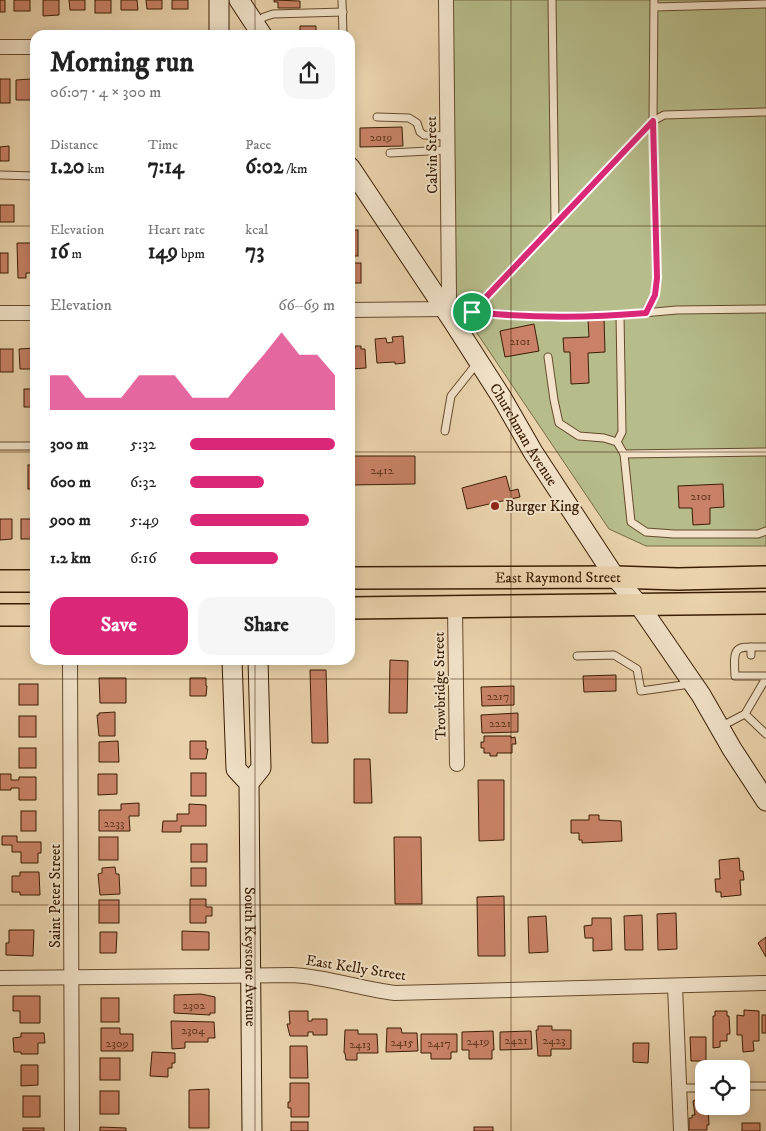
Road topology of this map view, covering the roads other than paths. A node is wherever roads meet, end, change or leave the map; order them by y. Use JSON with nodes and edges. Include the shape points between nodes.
{"nodes":[{"id":1,"x":219,"y":0,"type":"edge"},
{"id":2,"x":239,"y":0,"type":"edge"},
{"id":3,"x":342,"y":0,"type":"edge"},
{"id":4,"x":446,"y":0,"type":"edge"},
{"id":5,"x":552,"y":0,"type":"edge"},
{"id":6,"x":654,"y":3,"type":"edge"},
{"id":7,"x":766,"y":4,"type":"edge"},
{"id":8,"x":343,"y":12,"type":"junction"},
{"id":9,"x":259,"y":29,"type":"edge"},
{"id":10,"x":220,"y":30,"type":"edge"},
{"id":11,"x":343,"y":30,"type":"edge"},
{"id":12,"x":0,"y":47,"type":"edge"},
{"id":13,"x":30,"y":47,"type":"edge"},
{"id":14,"x":766,"y":112,"type":"edge"},
{"id":15,"x":377,"y":118,"type":"dead end"},
{"id":16,"x":653,"y":121,"type":"junction"},
{"id":17,"x":448,"y":143,"type":"junction"},
{"id":18,"x":390,"y":153,"type":"dead end"},
{"id":19,"x":0,"y":175,"type":"edge"},
{"id":20,"x":355,"y":175,"type":"edge"},
{"id":21,"x":30,"y":176,"type":"edge"},
{"id":22,"x":556,"y":222,"type":"junction"},
{"id":23,"x":766,"y":309,"type":"edge"},
{"id":24,"x":355,"y":310,"type":"edge"},
{"id":25,"x":472,"y":312,"type":"junction"},
{"id":26,"x":0,"y":313,"type":"edge"},
{"id":27,"x":30,"y":313,"type":"edge"},
{"id":28,"x":646,"y":313,"type":"junction"},
{"id":29,"x":448,"y":315,"type":"junction"},
{"id":30,"x":620,"y":315,"type":"junction"},
{"id":31,"x":548,"y":357,"type":"dead end"},
{"id":32,"x":478,"y":362,"type":"junction"},
{"id":33,"x":445,"y":431,"type":"dead end"},
{"id":34,"x":617,"y":442,"type":"junction"},
{"id":35,"x":0,"y":446,"type":"edge"},
{"id":36,"x":30,"y":446,"type":"edge"},
{"id":37,"x":766,"y":452,"type":"edge"},
{"id":38,"x":624,"y":454,"type":"junction"},
{"id":39,"x":766,"y":531,"type":"edge"},
{"id":40,"x":766,"y":576,"type":"edge"},
{"id":41,"x":615,"y":577,"type":"junction"},
{"id":42,"x":355,"y":578,"type":"edge"},
{"id":43,"x":0,"y":581,"type":"edge"},
{"id":44,"x":30,"y":581,"type":"edge"},
{"id":45,"x":766,"y":603,"type":"edge"},
{"id":46,"x":639,"y":605,"type":"junction"},
{"id":47,"x":455,"y":606,"type":"junction"},
{"id":48,"x":355,"y":608,"type":"edge"},
{"id":49,"x":30,"y":615,"type":"edge"},
{"id":50,"x":0,"y":616,"type":"edge"},
{"id":51,"x":766,"y":646,"type":"edge"},
{"id":52,"x":751,"y":647,"type":"junction"},
{"id":53,"x":751,"y":655,"type":"dead end"},
{"id":54,"x":577,"y":656,"type":"dead end"},
{"id":55,"x":70,"y":665,"type":"edge"},
{"id":56,"x":232,"y":665,"type":"edge"},
{"id":57,"x":258,"y":665,"type":"edge"},
{"id":58,"x":766,"y":677,"type":"edge"},
{"id":59,"x":693,"y":683,"type":"junction"},
{"id":60,"x":745,"y":714,"type":"junction"},
{"id":61,"x":719,"y":727,"type":"junction"},
{"id":62,"x":766,"y":734,"type":"edge"},
{"id":63,"x":456,"y":764,"type":"dead end"},
{"id":64,"x":249,"y":783,"type":"junction"},
{"id":65,"x":766,"y":801,"type":"edge"},
{"id":66,"x":251,"y":976,"type":"junction"},
{"id":67,"x":72,"y":977,"type":"junction"},
{"id":68,"x":0,"y":978,"type":"edge"},
{"id":69,"x":766,"y":984,"type":"edge"},
{"id":70,"x":675,"y":986,"type":"junction"},
{"id":71,"x":750,"y":1086,"type":"edge"},
{"id":72,"x":766,"y":1086,"type":"edge"},
{"id":73,"x":680,"y":1088,"type":"junction"},
{"id":74,"x":695,"y":1088,"type":"edge"},
{"id":75,"x":72,"y":1131,"type":"edge"},
{"id":76,"x":252,"y":1131,"type":"edge"},
{"id":77,"x":681,"y":1131,"type":"edge"}],
"edges":[{"from":1,"to":10,"type":"main road"},
{"from":2,"to":9,"type":"main road"},
{"from":3,"to":8,"type":"lane"},
{"from":4,"to":17,"type":"street","name":"Calvin Street"},
{"from":5,"to":22,"type":"lane"},
{"from":6,"to":7,"type":"lane"},
{"from":6,"to":16,"type":"lane"},
{"from":8,"to":9,"type":"lane","via":[[273,14],[264,17]]},
{"from":8,"to":11,"type":"lane"},
{"from":12,"to":13,"type":"street"},
{"from":14,"to":16,"type":"lane","via":[[664,115]]},
{"from":15,"to":17,"type":"lane","via":[[409,118],[417,123],[424,135]]},
{"from":16,"to":22,"type":"lane"},
{"from":16,"to":28,"type":"lane","via":[[657,278],[655,295]]},
{"from":17,"to":18,"type":"lane"},
{"from":17,"to":29,"type":"street","name":"Calvin Street"},
{"from":19,"to":21,"type":"lane"},
{"from":20,"to":29,"type":"main road","name":"Churchman Avenue"},
{"from":22,"to":25,"type":"lane"},
{"from":23,"to":28,"type":"lane"},
{"from":24,"to":29,"type":"street"},
{"from":25,"to":29,"type":"lane"},
{"from":25,"to":30,"type":"lane","via":[[550,317]]},
{"from":26,"to":27,"type":"street"},
{"from":28,"to":30,"type":"lane"},
{"from":29,"to":32,"type":"main road","name":"Churchman Avenue"},
{"from":30,"to":34,"type":"lane","via":[[622,432]]},
{"from":31,"to":34,"type":"lane","via":[[559,423],[579,436]]},
{"from":32,"to":33,"type":"lane","via":[[451,396]]},
{"from":32,"to":41,"type":"main road","name":"Churchman Avenue"},
{"from":34,"to":38,"type":"lane"},
{"from":35,"to":36,"type":"lane"},
{"from":37,"to":38,"type":"lane"},
{"from":38,"to":39,"type":"lane","via":[[631,522],[646,532],[758,534]]},
{"from":40,"to":41,"type":"main road","name":"East Raymond Street"},
{"from":41,"to":42,"type":"main road","name":"East Raymond Street"},
{"from":41,"to":46,"type":"main road","name":"Churchman Avenue"},
{"from":43,"to":44,"type":"main road"},
{"from":45,"to":46,"type":"main road","name":"East Raymond Street"},
{"from":46,"to":47,"type":"main road","name":"East Raymond Street"},
{"from":46,"to":59,"type":"main road","name":"Churchman Avenue"},
{"from":47,"to":48,"type":"main road","name":"East Raymond Street"},
{"from":47,"to":63,"type":"street","name":"Trowbridge Street"},
{"from":49,"to":50,"type":"main road"},
{"from":51,"to":52,"type":"lane"},
{"from":52,"to":53,"type":"lane"},
{"from":52,"to":58,"type":"lane","via":[[742,647],[734,655],[735,676],[752,673]]},
{"from":54,"to":59,"type":"lane","via":[[614,655],[636,669],[641,691]]},
{"from":55,"to":67,"type":"street","name":"Saint Peter Street"},
{"from":56,"to":64,"type":"main road","via":[[236,769]]},
{"from":57,"to":64,"type":"main road","via":[[262,768]]},
{"from":58,"to":60,"type":"lane"},
{"from":59,"to":61,"type":"main road","name":"Churchman Avenue"},
{"from":60,"to":61,"type":"lane"},
{"from":60,"to":62,"type":"lane"},
{"from":61,"to":65,"type":"main road","name":"Churchman Avenue"},
{"from":64,"to":66,"type":"main road","name":"South Keystone Avenue"},
{"from":66,"to":67,"type":"street","name":"East Kelly Street"},
{"from":66,"to":70,"type":"street","name":"East Kelly Street","via":[[314,977],[395,993]]},
{"from":66,"to":76,"type":"main road","name":"South Keystone Avenue"},
{"from":67,"to":68,"type":"street","name":"East Kelly Street"},
{"from":67,"to":75,"type":"street","name":"Saint Peter Street"},
{"from":69,"to":70,"type":"street","name":"East Kelly Street"},
{"from":70,"to":73,"type":"street"},
{"from":71,"to":72,"type":"lane"},
{"from":73,"to":74,"type":"lane"},
{"from":73,"to":77,"type":"street"}]}
